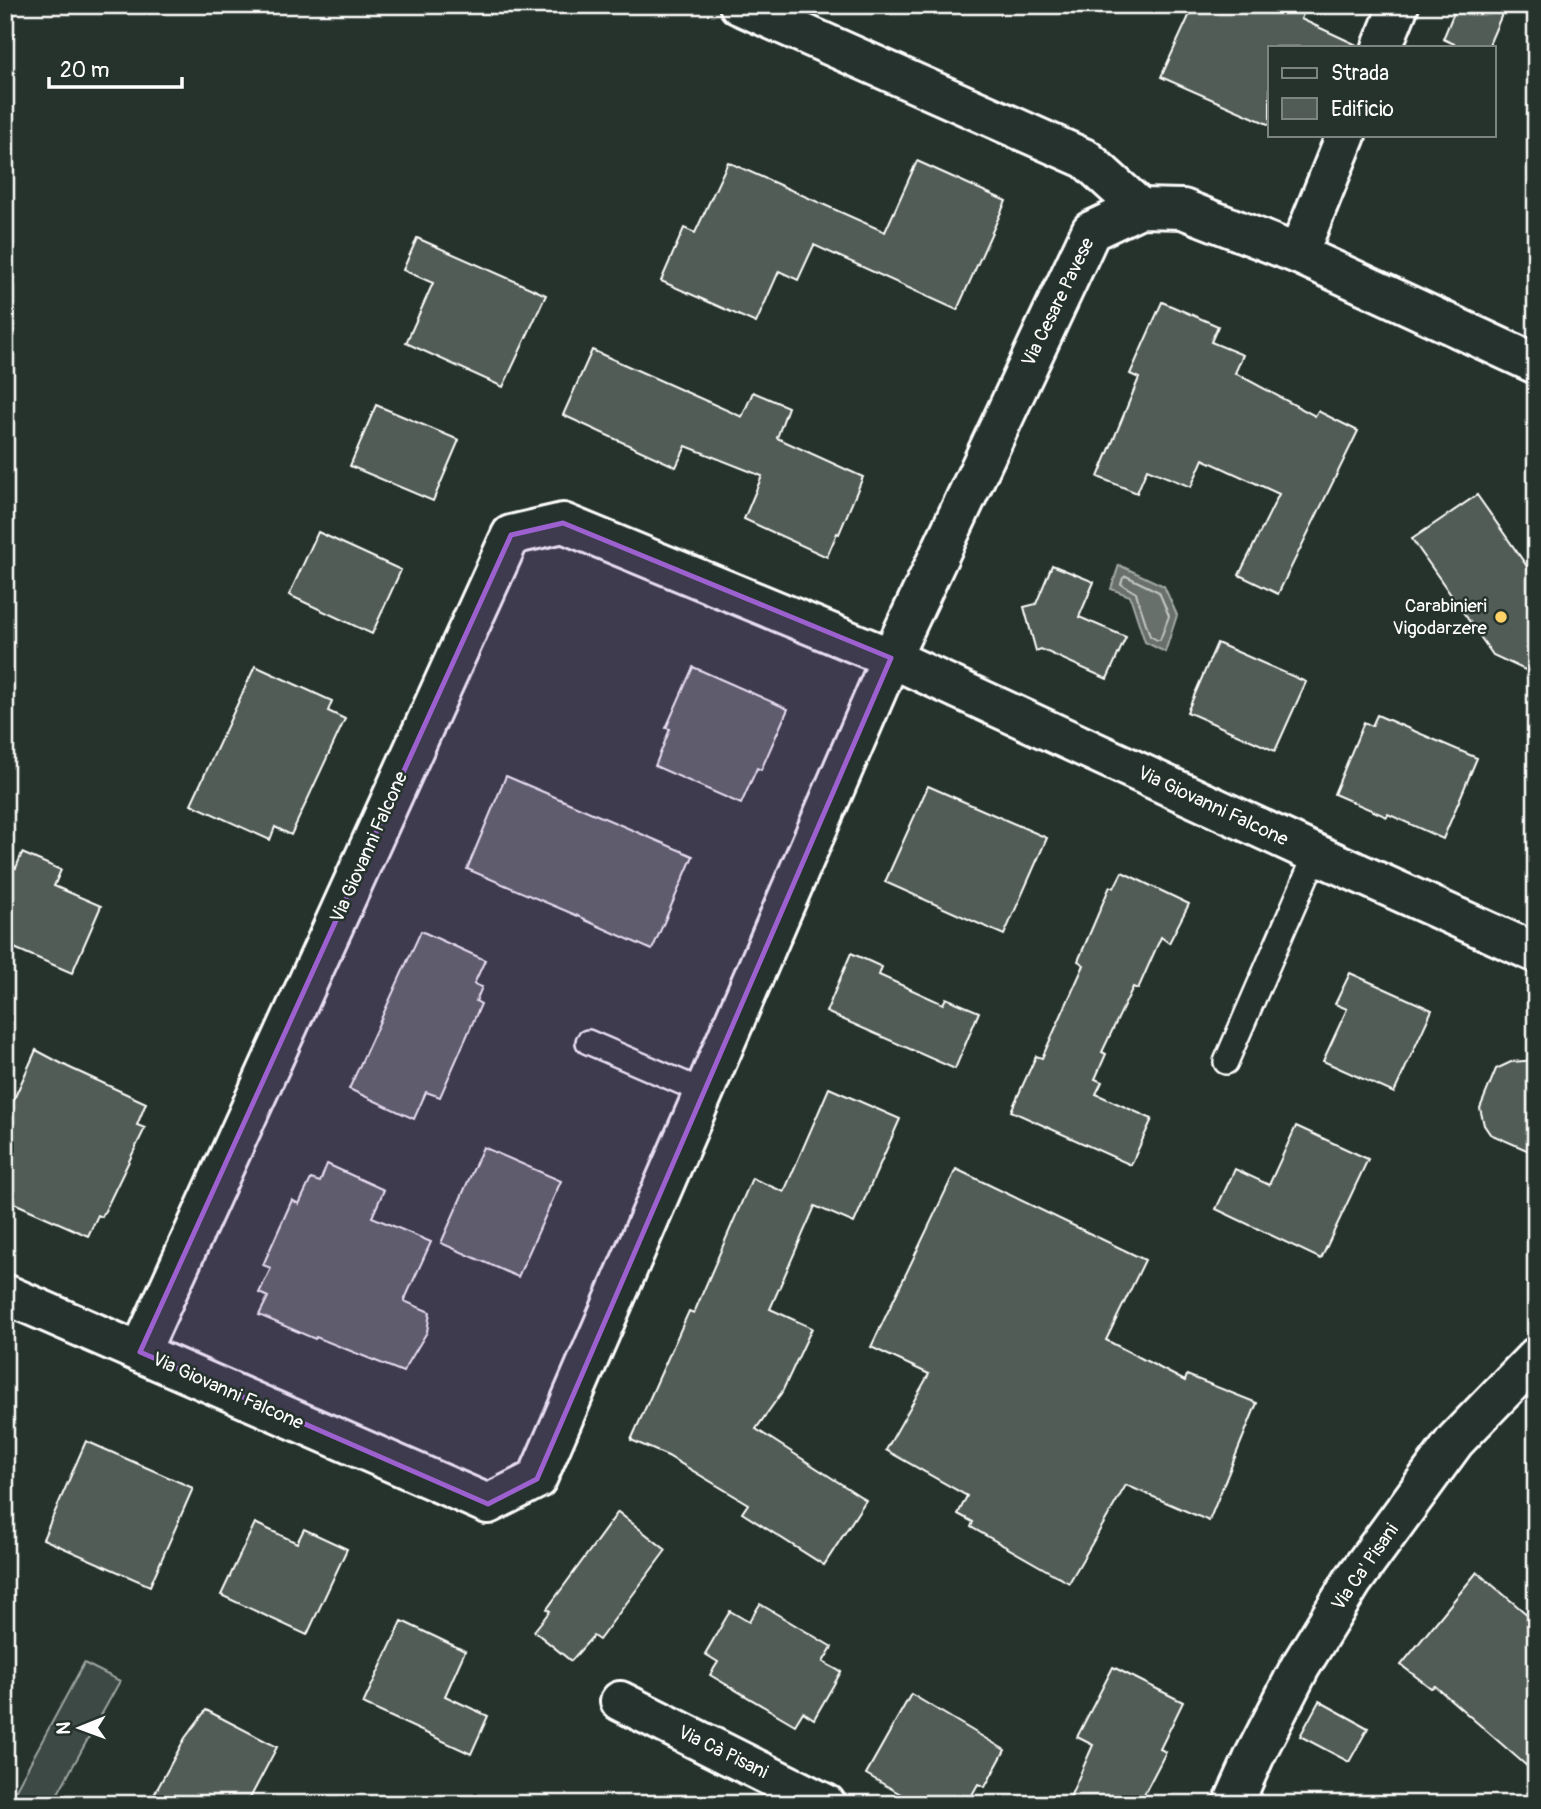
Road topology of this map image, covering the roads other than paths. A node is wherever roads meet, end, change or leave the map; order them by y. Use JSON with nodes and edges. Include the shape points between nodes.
{"nodes":[{"id":1,"x":739,"y":5,"type":"edge"},
{"id":2,"x":1399,"y":5,"type":"edge"},
{"id":3,"x":1382,"y":46,"type":"edge"},
{"id":4,"x":1346,"y":136,"type":"edge"},
{"id":5,"x":1140,"y":208,"type":"junction"},
{"id":6,"x":1298,"y":254,"type":"junction"},
{"id":7,"x":1536,"y":364,"type":"edge"},
{"id":8,"x":891,"y":658,"type":"junction"},
{"id":9,"x":1316,"y":854,"type":"junction"},
{"id":10,"x":1536,"y":953,"type":"edge"},
{"id":11,"x":588,"y":1042,"type":"dead end"},
{"id":12,"x":1226,"y":1062,"type":"dead end"},
{"id":13,"x":704,"y":1092,"type":"junction"},
{"id":14,"x":5,"y":1294,"type":"edge"},
{"id":15,"x":140,"y":1352,"type":"junction"},
{"id":16,"x":1536,"y":1357,"type":"edge"},
{"id":17,"x":620,"y":1701,"type":"dead end"},
{"id":18,"x":827,"y":1804,"type":"edge"},
{"id":19,"x":1233,"y":1804,"type":"edge"}],
"edges":[{"from":1,"to":5,"type":"street","via":[[1086,159]]},
{"from":2,"to":3,"type":"street"},
{"from":4,"to":6,"type":"street"},
{"from":5,"to":6,"type":"street","name":"Via Cesare Pavese","via":[[1184,209]]},
{"from":5,"to":8,"type":"street","name":"Via Cesare Pavese","via":[[1091,231]]},
{"from":6,"to":7,"type":"street","name":"Via Cesare Pavese"},
{"from":8,"to":9,"type":"street","name":"Via Giovanni Falcone"},
{"from":8,"to":13,"type":"street","name":"Via Giovanni Falcone"},
{"from":8,"to":15,"type":"street","name":"Via Giovanni Falcone","via":[[563,523],[511,536]]},
{"from":9,"to":10,"type":"street","name":"Via Giovanni Falcone"},
{"from":9,"to":12,"type":"lane"},
{"from":11,"to":13,"type":"lane"},
{"from":13,"to":15,"type":"street","name":"Via Giovanni Falcone","via":[[537,1479],[488,1504]]},
{"from":14,"to":15,"type":"street"},
{"from":16,"to":19,"type":"street","name":"Via Ca' Pisani","via":[[1455,1441],[1352,1582],[1300,1667]]},
{"from":17,"to":18,"type":"street","name":"Via Cà Pisani"}]}
